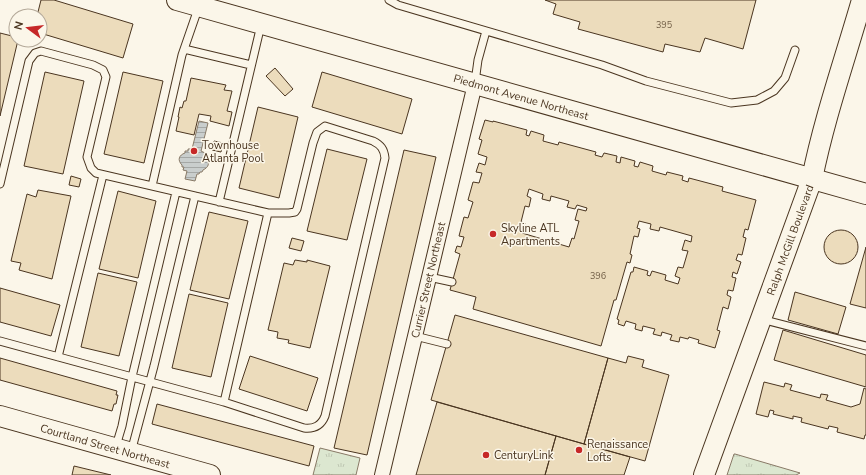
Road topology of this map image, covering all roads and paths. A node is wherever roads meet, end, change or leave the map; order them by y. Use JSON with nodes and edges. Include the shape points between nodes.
{"nodes":[{"id":1,"x":177,"y":0,"type":"edge"},
{"id":2,"x":389,"y":0,"type":"edge"},
{"id":3,"x":862,"y":0,"type":"edge"},
{"id":4,"x":199,"y":6,"type":"junction"},
{"id":5,"x":261,"y":24,"type":"junction"},
{"id":6,"x":486,"y":31,"type":"junction"},
{"id":7,"x":184,"y":50,"type":"junction"},
{"id":8,"x":795,"y":50,"type":"dead end"},
{"id":9,"x":251,"y":65,"type":"junction"},
{"id":10,"x":475,"y":84,"type":"junction"},
{"id":11,"x":103,"y":175,"type":"junction"},
{"id":12,"x":812,"y":179,"type":"junction"},
{"id":13,"x":0,"y":184,"type":"edge"},
{"id":14,"x":152,"y":186,"type":"junction"},
{"id":15,"x":176,"y":192,"type":"junction"},
{"id":16,"x":866,"y":194,"type":"edge"},
{"id":17,"x":195,"y":196,"type":"junction"},
{"id":18,"x":219,"y":202,"type":"junction"},
{"id":19,"x":268,"y":213,"type":"junction"},
{"id":20,"x":429,"y":277,"type":"junction"},
{"id":21,"x":452,"y":282,"type":"dead end"},
{"id":22,"x":761,"y":319,"type":"junction"},
{"id":23,"x":415,"y":336,"type":"junction"},
{"id":24,"x":0,"y":341,"type":"edge"},
{"id":25,"x":447,"y":344,"type":"dead end"},
{"id":26,"x":866,"y":346,"type":"edge"},
{"id":27,"x":58,"y":357,"type":"junction"},
{"id":28,"x":132,"y":377,"type":"junction"},
{"id":29,"x":150,"y":381,"type":"junction"},
{"id":30,"x":224,"y":402,"type":"junction"},
{"id":31,"x":0,"y":416,"type":"edge"},
{"id":32,"x":123,"y":450,"type":"junction"},
{"id":33,"x":210,"y":475,"type":"edge"},
{"id":34,"x":382,"y":475,"type":"edge"},
{"id":35,"x":704,"y":475,"type":"edge"}],
"edges":[{"from":1,"to":4,"type":"main road","name":"Piedmont Avenue Northeast"},
{"from":2,"to":6,"type":"lane","via":[[398,5]]},
{"from":3,"to":12,"type":"main road","name":"Ralph McGill Boulevard"},
{"from":4,"to":5,"type":"main road","name":"Piedmont Avenue Northeast"},
{"from":4,"to":7,"type":"lane"},
{"from":5,"to":9,"type":"lane"},
{"from":5,"to":10,"type":"main road","name":"Piedmont Avenue Northeast"},
{"from":6,"to":8,"type":"lane","via":[[602,65],[646,81],[731,103],[757,100],[774,91],[785,78]]},
{"from":6,"to":10,"type":"lane"},
{"from":7,"to":9,"type":"lane"},
{"from":7,"to":14,"type":"lane"},
{"from":9,"to":18,"type":"lane"},
{"from":10,"to":12,"type":"main road","name":"Piedmont Avenue Northeast"},
{"from":10,"to":20,"type":"street","name":"Currier Street Northeast"},
{"from":11,"to":13,"type":"lane","via":[[91,168],[87,157],[106,77],[103,70],[41,51],[35,53],[29,61]]},
{"from":11,"to":14,"type":"lane"},
{"from":11,"to":27,"type":"lane"},
{"from":12,"to":16,"type":"main road","name":"Piedmont Avenue Northeast"},
{"from":12,"to":22,"type":"main road","name":"Ralph McGill Boulevard"},
{"from":14,"to":15,"type":"lane"},
{"from":15,"to":17,"type":"lane"},
{"from":15,"to":28,"type":"lane"},
{"from":17,"to":18,"type":"lane"},
{"from":17,"to":29,"type":"lane"},
{"from":18,"to":19,"type":"lane"},
{"from":19,"to":30,"type":"lane"},
{"from":19,"to":30,"type":"lane","via":[[289,213],[297,209],[313,143],[318,132],[325,126],[379,143],[385,158],[322,422],[311,428],[304,428]]},
{"from":20,"to":21,"type":"lane"},
{"from":20,"to":23,"type":"street","name":"Currier Street Northeast"},
{"from":22,"to":26,"type":"lane"},
{"from":22,"to":35,"type":"main road","name":"Ralph McGill Boulevard"},
{"from":23,"to":25,"type":"lane"},
{"from":23,"to":34,"type":"street","name":"Currier Street Northeast"},
{"from":24,"to":27,"type":"lane"},
{"from":27,"to":28,"type":"lane"},
{"from":28,"to":29,"type":"lane"},
{"from":28,"to":32,"type":"lane","via":[[122,426]]},
{"from":29,"to":30,"type":"lane"},
{"from":29,"to":32,"type":"lane"},
{"from":31,"to":32,"type":"main road","name":"Courtland Street Northeast"},
{"from":32,"to":33,"type":"main road","name":"Courtland Street Northeast"}]}
